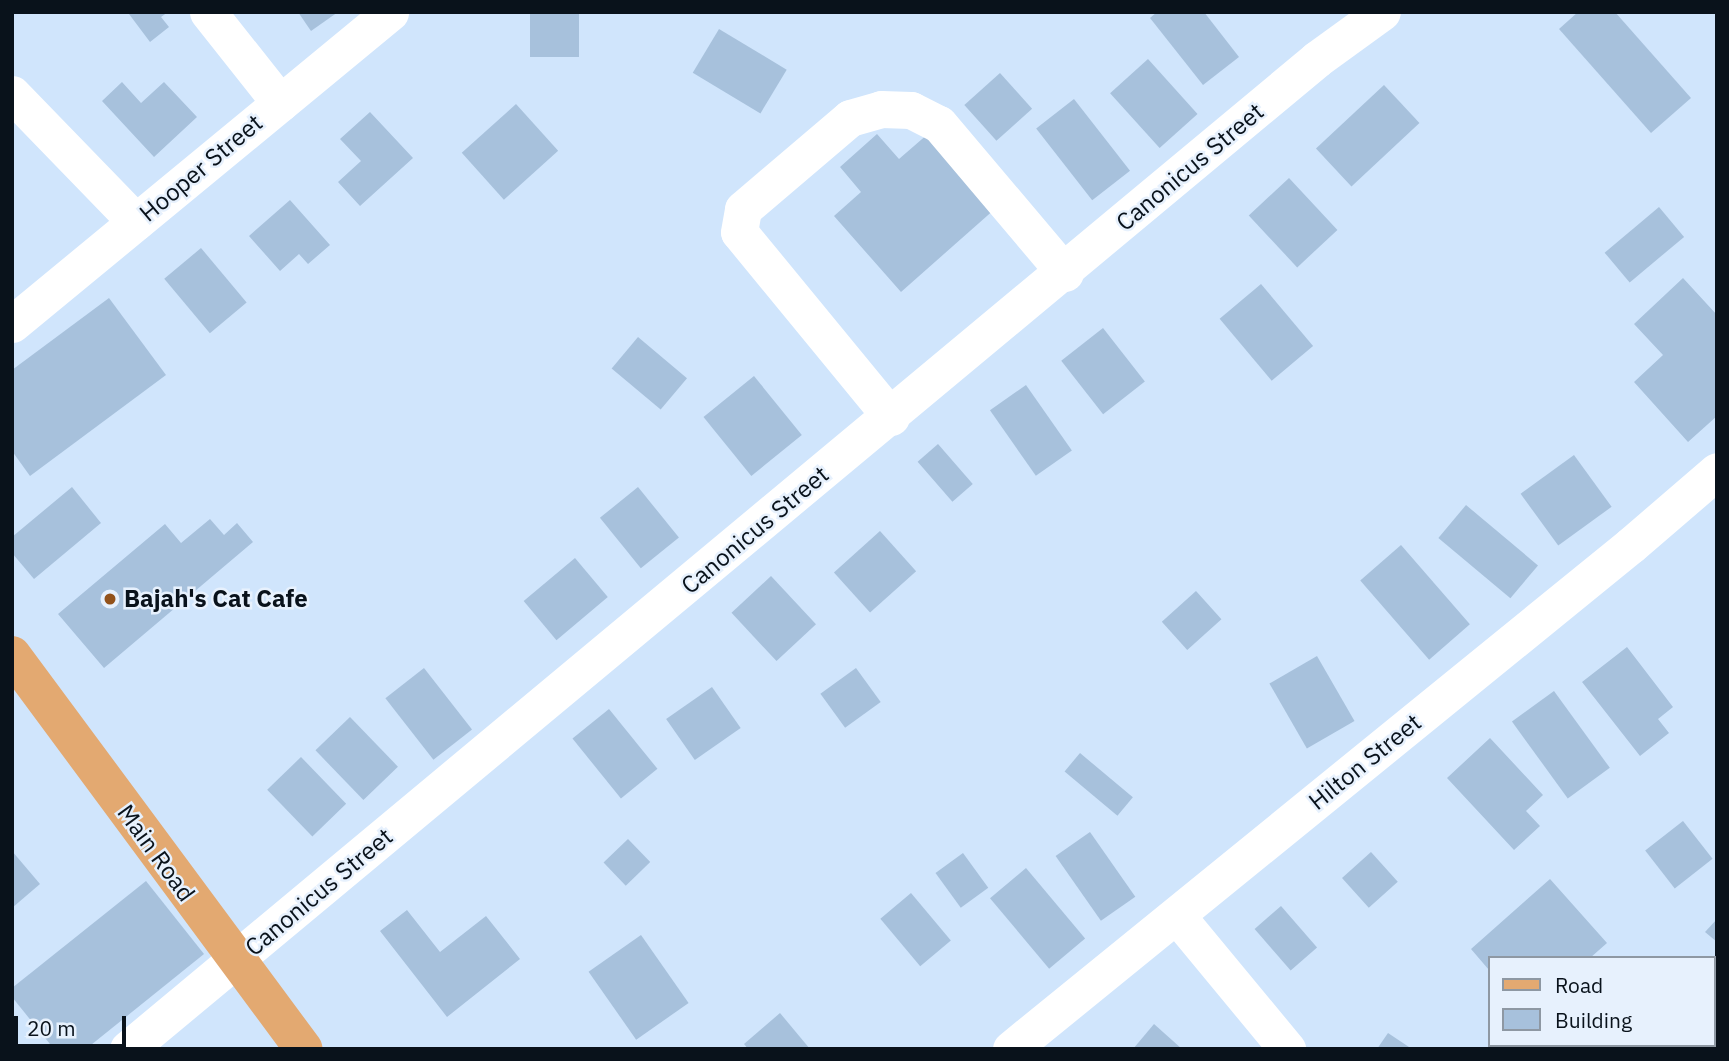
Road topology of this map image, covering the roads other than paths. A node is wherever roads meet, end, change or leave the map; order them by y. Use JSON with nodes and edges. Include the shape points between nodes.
{"nodes":[{"id":1,"x":208,"y":12,"type":"edge"},
{"id":2,"x":390,"y":12,"type":"edge"},
{"id":3,"x":1382,"y":12,"type":"edge"},
{"id":4,"x":12,"y":94,"type":"edge"},
{"id":5,"x":280,"y":103,"type":"junction"},
{"id":6,"x":136,"y":222,"type":"junction"},
{"id":7,"x":1065,"y":273,"type":"junction"},
{"id":8,"x":12,"y":324,"type":"edge"},
{"id":9,"x":891,"y":418,"type":"junction"},
{"id":10,"x":1717,"y":471,"type":"edge"},
{"id":11,"x":12,"y":655,"type":"edge"},
{"id":12,"x":1177,"y":916,"type":"junction"},
{"id":13,"x":236,"y":961,"type":"junction"},
{"id":14,"x":128,"y":1049,"type":"edge"},
{"id":15,"x":304,"y":1049,"type":"edge"},
{"id":16,"x":1011,"y":1049,"type":"edge"},
{"id":17,"x":1287,"y":1049,"type":"edge"}],
"edges":[{"from":1,"to":5,"type":"street"},
{"from":2,"to":5,"type":"street","name":"Hooper Street"},
{"from":3,"to":7,"type":"street","name":"Canonicus Street","via":[[1317,59]]},
{"from":4,"to":6,"type":"street"},
{"from":5,"to":6,"type":"street","name":"Hooper Street"},
{"from":6,"to":8,"type":"street","name":"Hooper Street"},
{"from":7,"to":9,"type":"street","name":"Canonicus Street"},
{"from":7,"to":9,"type":"street","via":[[939,124],[911,110],[881,109],[850,118],[743,209],[739,232]]},
{"from":9,"to":13,"type":"street","name":"Canonicus Street"},
{"from":10,"to":12,"type":"street","name":"Hilton Street"},
{"from":11,"to":13,"type":"main road","name":"Main Road"},
{"from":12,"to":16,"type":"street","name":"Hilton Street"},
{"from":12,"to":17,"type":"street"},
{"from":13,"to":14,"type":"street","name":"Canonicus Street"},
{"from":13,"to":15,"type":"main road","name":"Main Road"}]}
